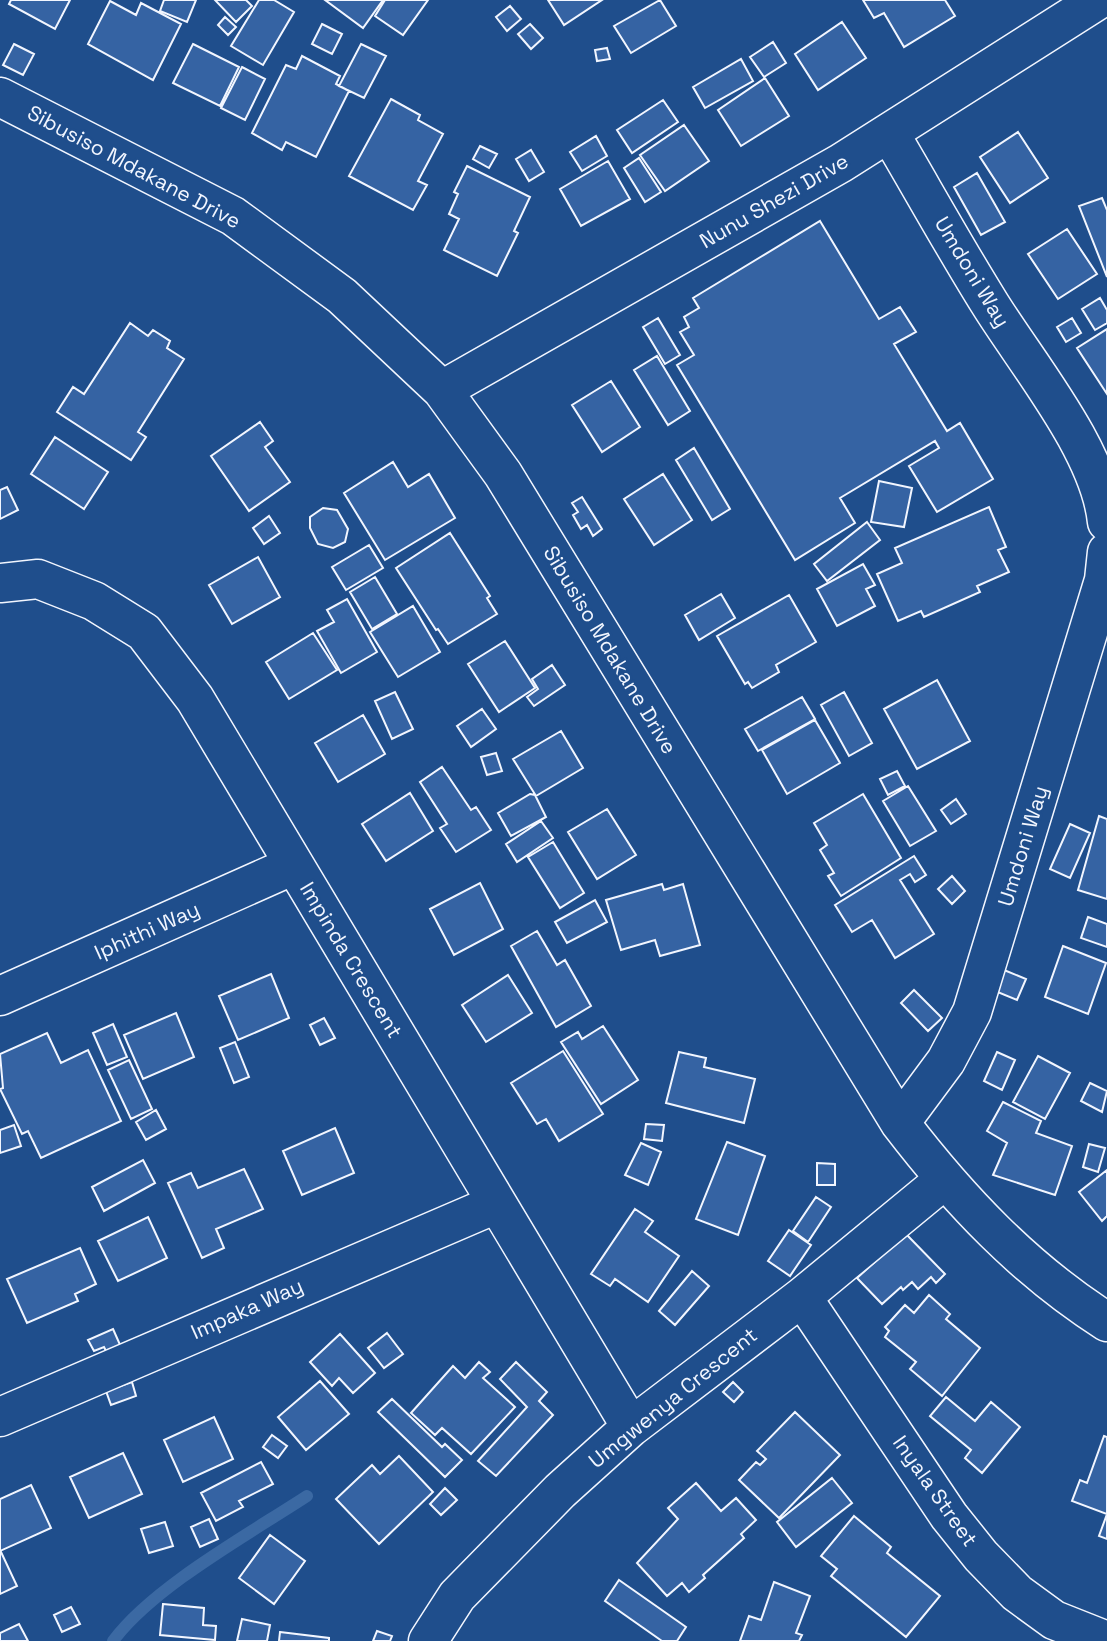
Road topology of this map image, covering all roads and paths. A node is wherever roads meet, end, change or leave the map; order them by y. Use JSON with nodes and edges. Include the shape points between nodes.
{"nodes":[{"id":1,"x":1098,"y":0,"type":"edge"},
{"id":2,"x":0,"y":97,"type":"edge"},
{"id":3,"x":890,"y":134,"type":"junction"},
{"id":4,"x":442,"y":390,"type":"junction"},
{"id":5,"x":1107,"y":522,"type":"edge"},
{"id":6,"x":1107,"y":552,"type":"edge"},
{"id":7,"x":0,"y":583,"type":"edge"},
{"id":8,"x":295,"y":865,"type":"junction"},
{"id":9,"x":0,"y":996,"type":"edge"},
{"id":10,"x":900,"y":1123,"type":"junction"},
{"id":11,"x":944,"y":1181,"type":"junction"},
{"id":12,"x":496,"y":1203,"type":"junction"},
{"id":13,"x":802,"y":1297,"type":"junction"},
{"id":14,"x":1107,"y":1322,"type":"edge"},
{"id":15,"x":0,"y":1417,"type":"edge"},
{"id":16,"x":631,"y":1427,"type":"junction"},
{"id":17,"x":428,"y":1641,"type":"edge"},
{"id":18,"x":1107,"y":1641,"type":"edge"}],
"edges":[{"from":1,"to":3,"type":"street","name":"Nunu Shezi Drive"},
{"from":2,"to":4,"type":"street","name":"Sibusiso Mdakane Drive","via":[[233,216],[342,296]]},
{"from":3,"to":4,"type":"street","name":"Nunu Shezi Drive"},
{"from":3,"to":5,"type":"street","name":"Umdoni Way","via":[[1092,467]]},
{"from":4,"to":10,"type":"street","name":"Sibusiso Mdakane Drive","via":[[503,474]]},
{"from":6,"to":10,"type":"street","name":"Umdoni Way","via":[[1104,580],[972,1012],[946,1061]]},
{"from":7,"to":8,"type":"street","name":"Impinda Crescent","via":[[38,579],[94,601],[144,632],[195,699]]},
{"from":8,"to":9,"type":"street","name":"Iphithi Way"},
{"from":8,"to":12,"type":"street","name":"Impinda Crescent"},
{"from":10,"to":11,"type":"street","name":"Sibusiso Mdakane Drive"},
{"from":11,"to":13,"type":"street","name":"Umgwenya Crescent"},
{"from":11,"to":14,"type":"street","name":"Sibusiso Mdakane Drive","via":[[1050,1282]]},
{"from":12,"to":15,"type":"street","name":"Impaka Way"},
{"from":12,"to":16,"type":"street","name":"Impinda Crescent"},
{"from":13,"to":16,"type":"street","name":"Umgwenya Crescent"},
{"from":13,"to":18,"type":"street","name":"Inyala Street","via":[[949,1516],[981,1556],[1017,1593],[1054,1620]]},
{"from":16,"to":17,"type":"street","name":"Umgwenya Crescent","via":[[560,1491],[457,1596]]}]}
